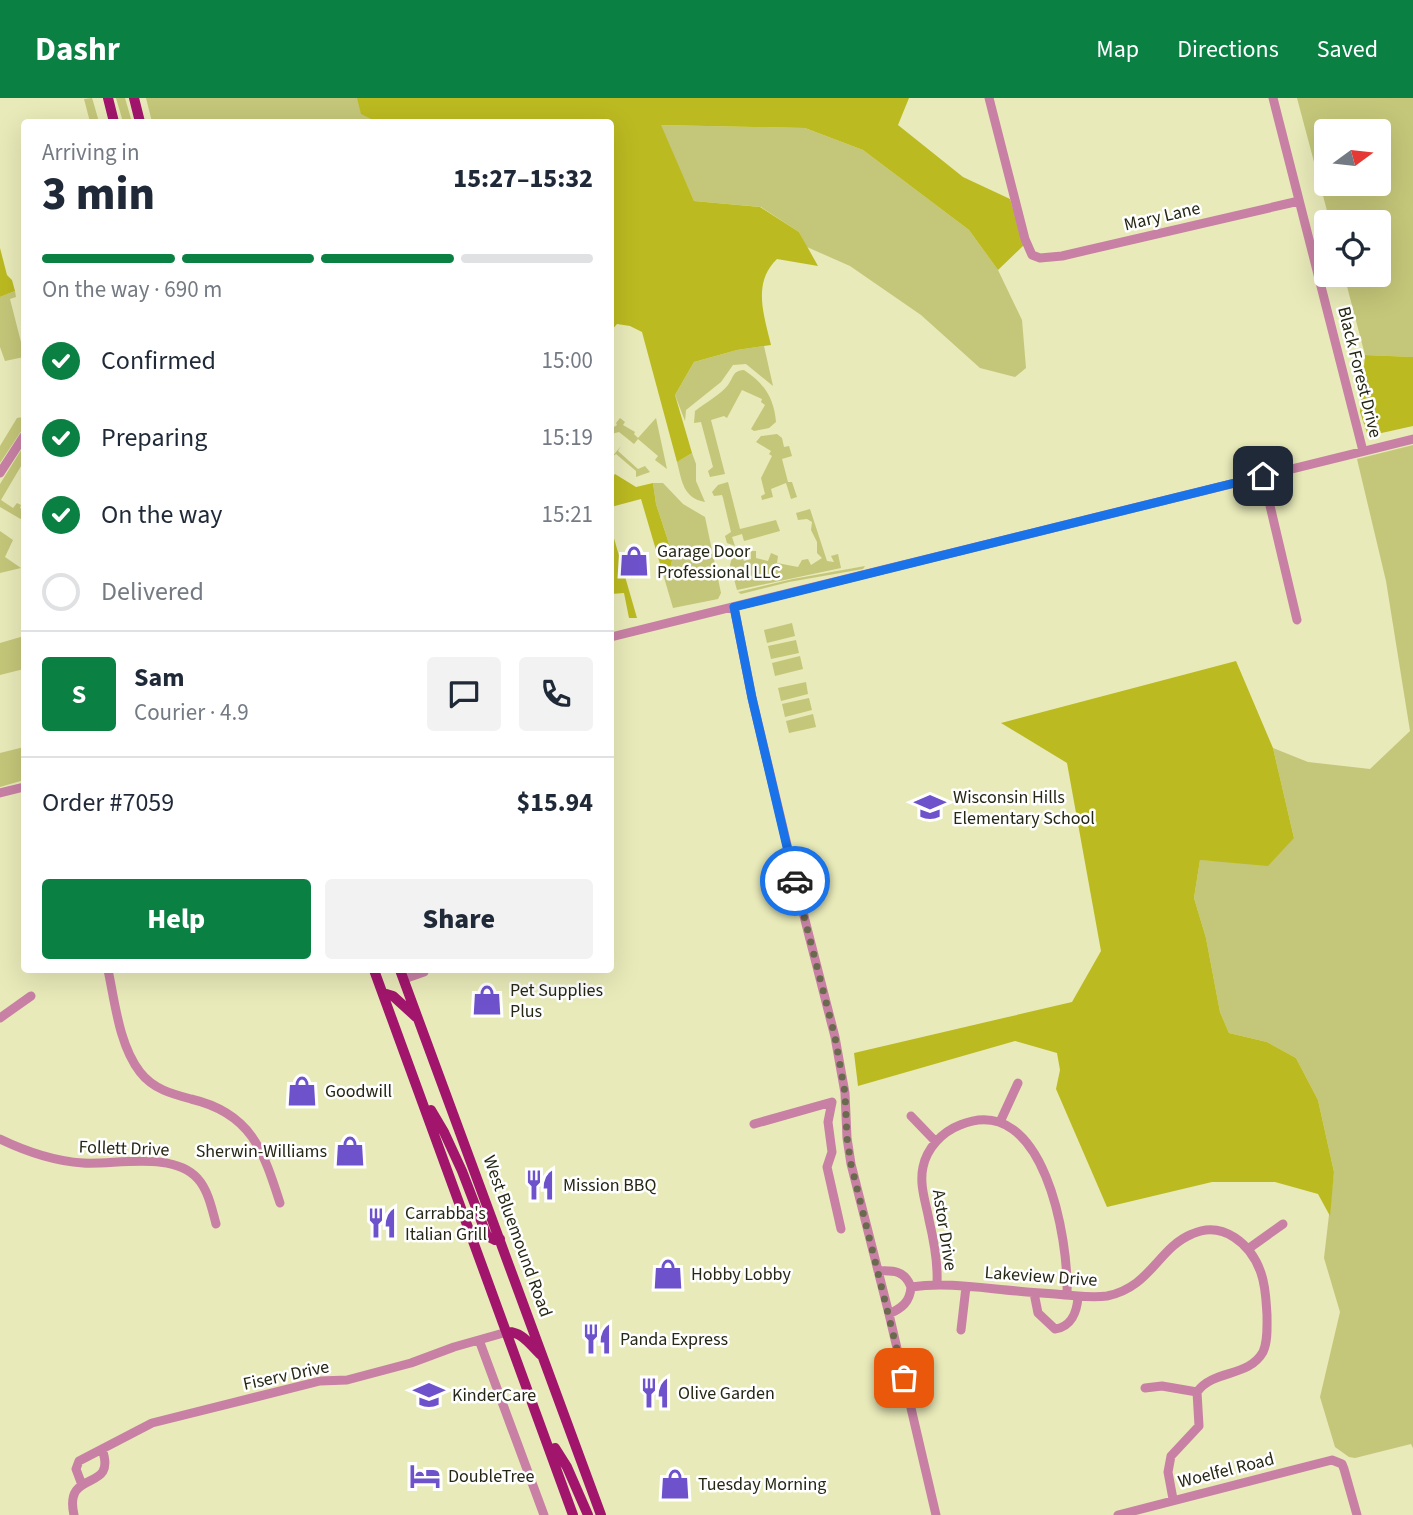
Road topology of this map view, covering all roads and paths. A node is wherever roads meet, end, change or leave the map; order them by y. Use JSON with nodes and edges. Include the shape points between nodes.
{"nodes":[{"id":1,"x":108,"y":98,"type":"edge"},
{"id":2,"x":134,"y":98,"type":"edge"},
{"id":3,"x":989,"y":98,"type":"edge"},
{"id":4,"x":1273,"y":98,"type":"edge"},
{"id":5,"x":113,"y":119,"type":"edge"},
{"id":6,"x":139,"y":119,"type":"edge"},
{"id":7,"x":1299,"y":201,"type":"junction"},
{"id":8,"x":1413,"y":439,"type":"edge"},
{"id":9,"x":21,"y":441,"type":"edge"},
{"id":10,"x":1363,"y":451,"type":"junction"},
{"id":11,"x":0,"y":473,"type":"edge"},
{"id":12,"x":1263,"y":476,"type":"junction"},
{"id":13,"x":734,"y":607,"type":"junction"},
{"id":14,"x":1297,"y":620,"type":"dead end"},
{"id":15,"x":614,"y":635,"type":"edge"},
{"id":16,"x":21,"y":788,"type":"edge"},
{"id":17,"x":0,"y":793,"type":"edge"},
{"id":18,"x":109,"y":973,"type":"edge"},
{"id":19,"x":375,"y":973,"type":"edge"},
{"id":20,"x":402,"y":974,"type":"edge"},
{"id":21,"x":383,"y":993,"type":"junction"},
{"id":22,"x":31,"y":996,"type":"dead end"},
{"id":23,"x":0,"y":1018,"type":"edge"},
{"id":24,"x":418,"y":1018,"type":"junction"},
{"id":25,"x":1018,"y":1083,"type":"dead end"},
{"id":26,"x":420,"y":1093,"type":"junction"},
{"id":27,"x":845,"y":1093,"type":"junction"},
{"id":28,"x":832,"y":1102,"type":"junction"},
{"id":29,"x":846,"y":1107,"type":"junction"},
{"id":30,"x":911,"y":1116,"type":"dead end"},
{"id":31,"x":1000,"y":1122,"type":"junction"},
{"id":32,"x":754,"y":1124,"type":"dead end"},
{"id":33,"x":0,"y":1139,"type":"edge"},
{"id":34,"x":936,"y":1142,"type":"junction"},
{"id":35,"x":281,"y":1203,"type":"dead end"},
{"id":36,"x":216,"y":1224,"type":"dead end"},
{"id":37,"x":1283,"y":1224,"type":"dead end"},
{"id":38,"x":841,"y":1229,"type":"dead end"},
{"id":39,"x":500,"y":1239,"type":"junction"},
{"id":40,"x":1248,"y":1249,"type":"junction"},
{"id":41,"x":878,"y":1271,"type":"junction"},
{"id":42,"x":937,"y":1283,"type":"junction"},
{"id":43,"x":911,"y":1287,"type":"junction"},
{"id":44,"x":965,"y":1287,"type":"junction"},
{"id":45,"x":1034,"y":1293,"type":"junction"},
{"id":46,"x":1067,"y":1295,"type":"junction"},
{"id":47,"x":1079,"y":1297,"type":"junction"},
{"id":48,"x":889,"y":1314,"type":"junction"},
{"id":49,"x":961,"y":1331,"type":"dead end"},
{"id":50,"x":507,"y":1332,"type":"junction"},
{"id":51,"x":479,"y":1340,"type":"junction"},
{"id":52,"x":544,"y":1357,"type":"junction"},
{"id":53,"x":1145,"y":1388,"type":"dead end"},
{"id":54,"x":1197,"y":1392,"type":"junction"},
{"id":55,"x":544,"y":1431,"type":"junction"},
{"id":56,"x":102,"y":1449,"type":"junction"},
{"id":57,"x":82,"y":1485,"type":"junction"},
{"id":58,"x":1173,"y":1499,"type":"junction"},
{"id":59,"x":73,"y":1511,"type":"edge"},
{"id":60,"x":544,"y":1515,"type":"edge"},
{"id":61,"x":573,"y":1515,"type":"edge"},
{"id":62,"x":587,"y":1515,"type":"edge"},
{"id":63,"x":601,"y":1515,"type":"edge"},
{"id":64,"x":936,"y":1515,"type":"edge"},
{"id":65,"x":1118,"y":1515,"type":"edge"},
{"id":66,"x":1357,"y":1515,"type":"edge"}],
"edges":[{"from":1,"to":5,"type":"main road"},
{"from":2,"to":6,"type":"main road"},
{"from":3,"to":7,"type":"street","name":"Mary Lane","via":[[1025,239],[1032,255],[1040,258]]},
{"from":4,"to":7,"type":"street","name":"Black Forest Drive"},
{"from":7,"to":10,"type":"street","name":"Black Forest Drive"},
{"from":8,"to":10,"type":"street"},
{"from":9,"to":11,"type":"street"},
{"from":10,"to":12,"type":"street"},
{"from":12,"to":13,"type":"street"},
{"from":12,"to":14,"type":"street"},
{"from":13,"to":15,"type":"street"},
{"from":13,"to":27,"type":"street"},
{"from":16,"to":17,"type":"street"},
{"from":18,"to":35,"type":"street","via":[[125,1039],[139,1071],[163,1091],[219,1108],[236,1119],[258,1143]]},
{"from":19,"to":21,"type":"main road"},
{"from":20,"to":24,"type":"main road","name":"West Bluemound Road"},
{"from":21,"to":24,"type":"main road"},
{"from":21,"to":26,"type":"main road"},
{"from":22,"to":23,"type":"street"},
{"from":24,"to":39,"type":"main road","name":"West Bluemound Road"},
{"from":25,"to":31,"type":"street"},
{"from":26,"to":39,"type":"main road","via":[[444,1132],[487,1236]]},
{"from":26,"to":50,"type":"main road"},
{"from":27,"to":28,"type":"street"},
{"from":27,"to":29,"type":"street"},
{"from":28,"to":29,"type":"street"},
{"from":28,"to":32,"type":"street"},
{"from":28,"to":38,"type":"street","via":[[828,1122],[832,1152],[827,1167]]},
{"from":29,"to":41,"type":"street","via":[[851,1164]]},
{"from":30,"to":34,"type":"street"},
{"from":31,"to":34,"type":"street","via":[[965,1123]]},
{"from":31,"to":46,"type":"street","via":[[1027,1142],[1046,1178],[1062,1231]]},
{"from":33,"to":36,"type":"street","name":"Follett Drive","via":[[58,1160],[176,1165],[199,1179]]},
{"from":34,"to":42,"type":"street","name":"Astor Drive","via":[[922,1176]]},
{"from":37,"to":40,"type":"street"},
{"from":39,"to":52,"type":"main road","name":"West Bluemound Road"},
{"from":40,"to":47,"type":"street","name":"Lakeview Drive","via":[[1228,1233],[1199,1231],[1176,1244],[1131,1287],[1108,1296]]},
{"from":40,"to":54,"type":"street","via":[[1266,1291],[1264,1349],[1248,1367],[1208,1380]]},
{"from":41,"to":43,"type":"street","via":[[897,1271]]},
{"from":41,"to":48,"type":"street"},
{"from":42,"to":43,"type":"street","name":"Lakeview Drive"},
{"from":42,"to":44,"type":"street","name":"Lakeview Drive"},
{"from":43,"to":48,"type":"street","via":[[905,1306]]},
{"from":44,"to":45,"type":"street","name":"Lakeview Drive"},
{"from":44,"to":49,"type":"street"},
{"from":45,"to":46,"type":"street","name":"Lakeview Drive"},
{"from":45,"to":47,"type":"street","via":[[1038,1313],[1055,1329],[1069,1323]]},
{"from":46,"to":47,"type":"street","name":"Lakeview Drive"},
{"from":48,"to":64,"type":"street"},
{"from":50,"to":51,"type":"street","name":"Fiserv Drive"},
{"from":50,"to":52,"type":"main road","via":[[522,1335]]},
{"from":50,"to":55,"type":"main road"},
{"from":51,"to":56,"type":"street","name":"Fiserv Drive","via":[[347,1380],[320,1381],[152,1423]]},
{"from":51,"to":60,"type":"street"},
{"from":52,"to":63,"type":"main road","name":"West Bluemound Road"},
{"from":53,"to":54,"type":"street"},
{"from":54,"to":58,"type":"street","via":[[1199,1426],[1171,1456],[1168,1472]]},
{"from":55,"to":61,"type":"main road"},
{"from":55,"to":62,"type":"main road","via":[[567,1467]]},
{"from":56,"to":57,"type":"street","name":"Fiserv Drive","via":[[107,1461],[103,1474]]},
{"from":56,"to":57,"type":"street","name":"Fiserv Drive","via":[[76,1465]]},
{"from":57,"to":59,"type":"street","name":"Fiserv Drive","via":[[72,1495]]},
{"from":58,"to":65,"type":"street","name":"Woelfel Road"},
{"from":58,"to":66,"type":"street","name":"Woelfel Road","via":[[1332,1460],[1342,1464]]}]}
